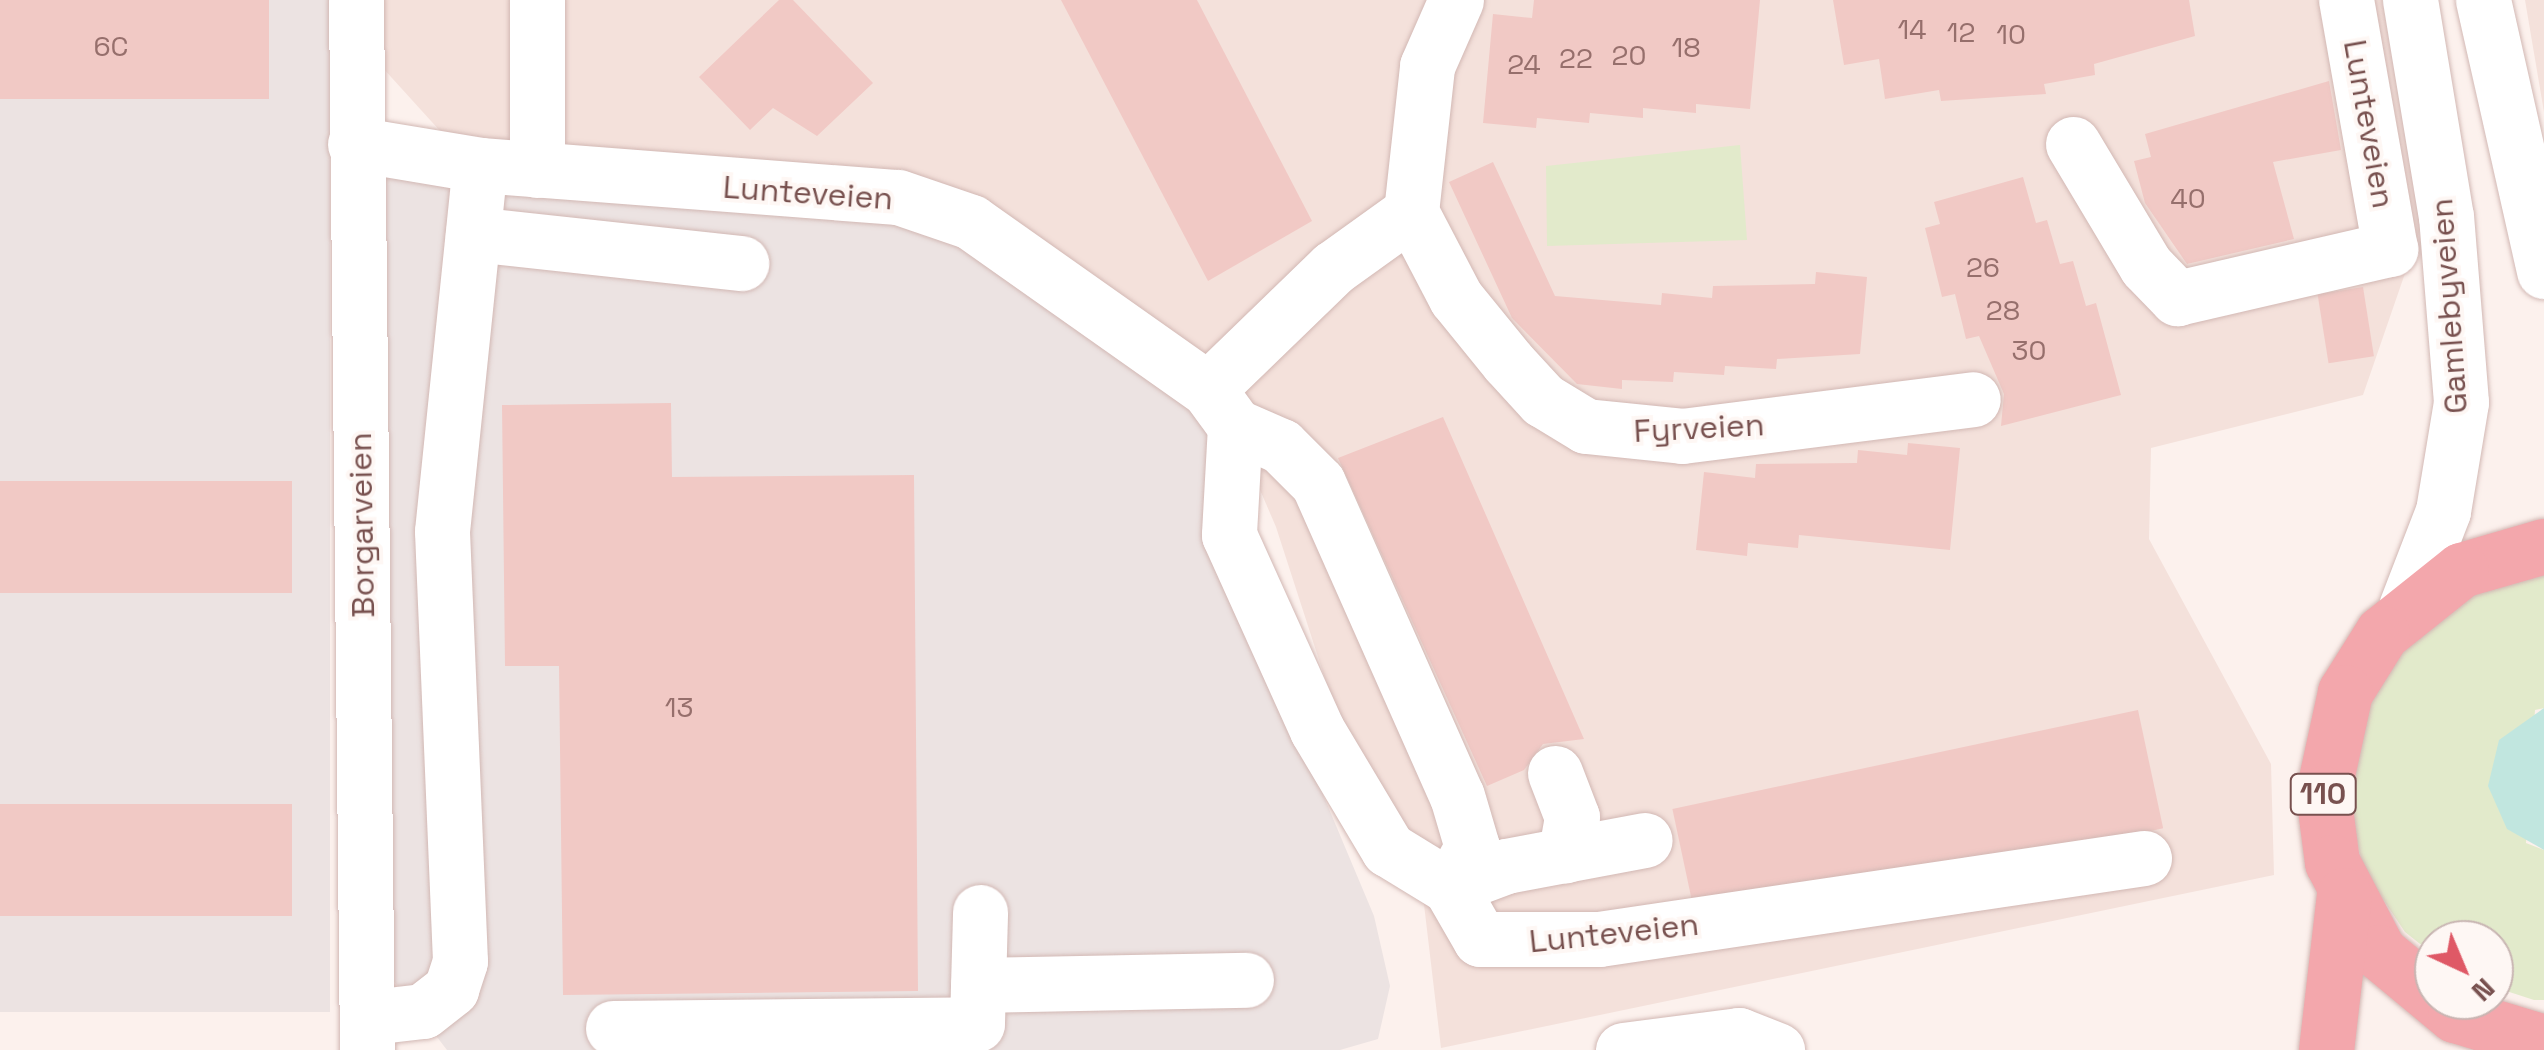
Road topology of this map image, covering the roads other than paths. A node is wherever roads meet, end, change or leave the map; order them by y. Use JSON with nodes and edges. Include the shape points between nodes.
{"nodes":[{"id":1,"x":356,"y":0,"type":"edge"},
{"id":2,"x":536,"y":0,"type":"edge"},
{"id":3,"x":1456,"y":0,"type":"edge"},
{"id":4,"x":2346,"y":0,"type":"edge"},
{"id":5,"x":2410,"y":0,"type":"edge"},
{"id":6,"x":2483,"y":0,"type":"edge"},
{"id":7,"x":355,"y":144,"type":"junction"},
{"id":8,"x":2073,"y":144,"type":"dead end"},
{"id":9,"x":480,"y":165,"type":"junction"},
{"id":10,"x":537,"y":170,"type":"junction"},
{"id":11,"x":1410,"y":212,"type":"junction"},
{"id":12,"x":473,"y":234,"type":"junction"},
{"id":13,"x":741,"y":263,"type":"dead end"},
{"id":14,"x":2544,"y":270,"type":"edge"},
{"id":15,"x":1974,"y":398,"type":"dead end"},
{"id":16,"x":1221,"y":408,"type":"junction"},
{"id":17,"x":442,"y":532,"type":"junction"},
{"id":18,"x":362,"y":533,"type":"junction"},
{"id":19,"x":2544,"y":546,"type":"edge"},
{"id":20,"x":2406,"y":607,"type":"junction"},
{"id":21,"x":451,"y":720,"type":"junction"},
{"id":22,"x":366,"y":727,"type":"junction"},
{"id":23,"x":1556,"y":773,"type":"dead end"},
{"id":24,"x":1645,"y":840,"type":"dead end"},
{"id":25,"x":1565,"y":855,"type":"junction"},
{"id":26,"x":2144,"y":858,"type":"dead end"},
{"id":27,"x":1450,"y":887,"type":"junction"},
{"id":28,"x":2344,"y":895,"type":"junction"},
{"id":29,"x":980,"y":912,"type":"dead end"},
{"id":30,"x":1246,"y":980,"type":"dead end"},
{"id":31,"x":977,"y":1020,"type":"edge"},
{"id":32,"x":613,"y":1028,"type":"dead end"},
{"id":33,"x":369,"y":1034,"type":"edge"},
{"id":34,"x":837,"y":1039,"type":"edge"},
{"id":35,"x":2543,"y":1047,"type":"edge"},
{"id":36,"x":1623,"y":1050,"type":"edge"},
{"id":37,"x":1777,"y":1050,"type":"edge"},
{"id":38,"x":2326,"y":1050,"type":"edge"}],
"edges":[{"from":1,"to":7,"type":"street","name":"Borgarveien"},
{"from":2,"to":10,"type":"street"},
{"from":3,"to":11,"type":"street","via":[[1427,66]]},
{"from":4,"to":8,"type":"street","name":"Lunteveien","via":[[2390,249],[2177,298],[2146,266]]},
{"from":5,"to":20,"type":"street","name":"Gamlebyveien","via":[[2446,218],[2461,402],[2443,511]]},
{"from":6,"to":14,"type":"street"},
{"from":7,"to":9,"type":"street","name":"Lunteveien"},
{"from":7,"to":18,"type":"street","name":"Borgarveien"},
{"from":9,"to":10,"type":"street","name":"Lunteveien"},
{"from":9,"to":12,"type":"street"},
{"from":10,"to":16,"type":"street","name":"Lunteveien","via":[[898,197],[971,222]]},
{"from":11,"to":15,"type":"street","name":"Fyrveien","via":[[1456,298],[1508,362],[1543,400],[1586,426],[1682,436]]},
{"from":11,"to":16,"type":"street","via":[[1333,268]]},
{"from":12,"to":13,"type":"street"},
{"from":12,"to":17,"type":"street"},
{"from":16,"to":27,"type":"street","name":"Lunteveien","via":[[1228,535],[1317,730],[1388,849]]},
{"from":16,"to":27,"type":"street","via":[[1281,446],[1318,484],[1457,796],[1472,847]]},
{"from":17,"to":18,"type":"street"},
{"from":17,"to":21,"type":"street"},
{"from":18,"to":22,"type":"street","name":"Borgarveien"},
{"from":19,"to":20,"type":"highway","number":"110","via":[[2461,570]]},
{"from":20,"to":28,"type":"highway","number":"110","via":[[2361,661],[2325,758],[2325,828]]},
{"from":21,"to":22,"type":"street"},
{"from":21,"to":33,"type":"street","via":[[460,961],[451,988],[423,1011]]},
{"from":22,"to":33,"type":"street","name":"Borgarveien"},
{"from":23,"to":25,"type":"street","via":[[1572,817]]},
{"from":24,"to":25,"type":"street"},
{"from":25,"to":27,"type":"street"},
{"from":26,"to":27,"type":"street","name":"Lunteveien","via":[[1531,946],[1480,939]]},
{"from":28,"to":35,"type":"highway","number":"110","via":[[2378,952],[2427,997],[2486,1028]]},
{"from":28,"to":38,"type":"highway","number":"110"},
{"from":29,"to":31,"type":"street"},
{"from":30,"to":31,"type":"street"},
{"from":31,"to":34,"type":"street"},
{"from":32,"to":34,"type":"street"},
{"from":36,"to":37,"type":"street","via":[[1738,1035]]}]}
